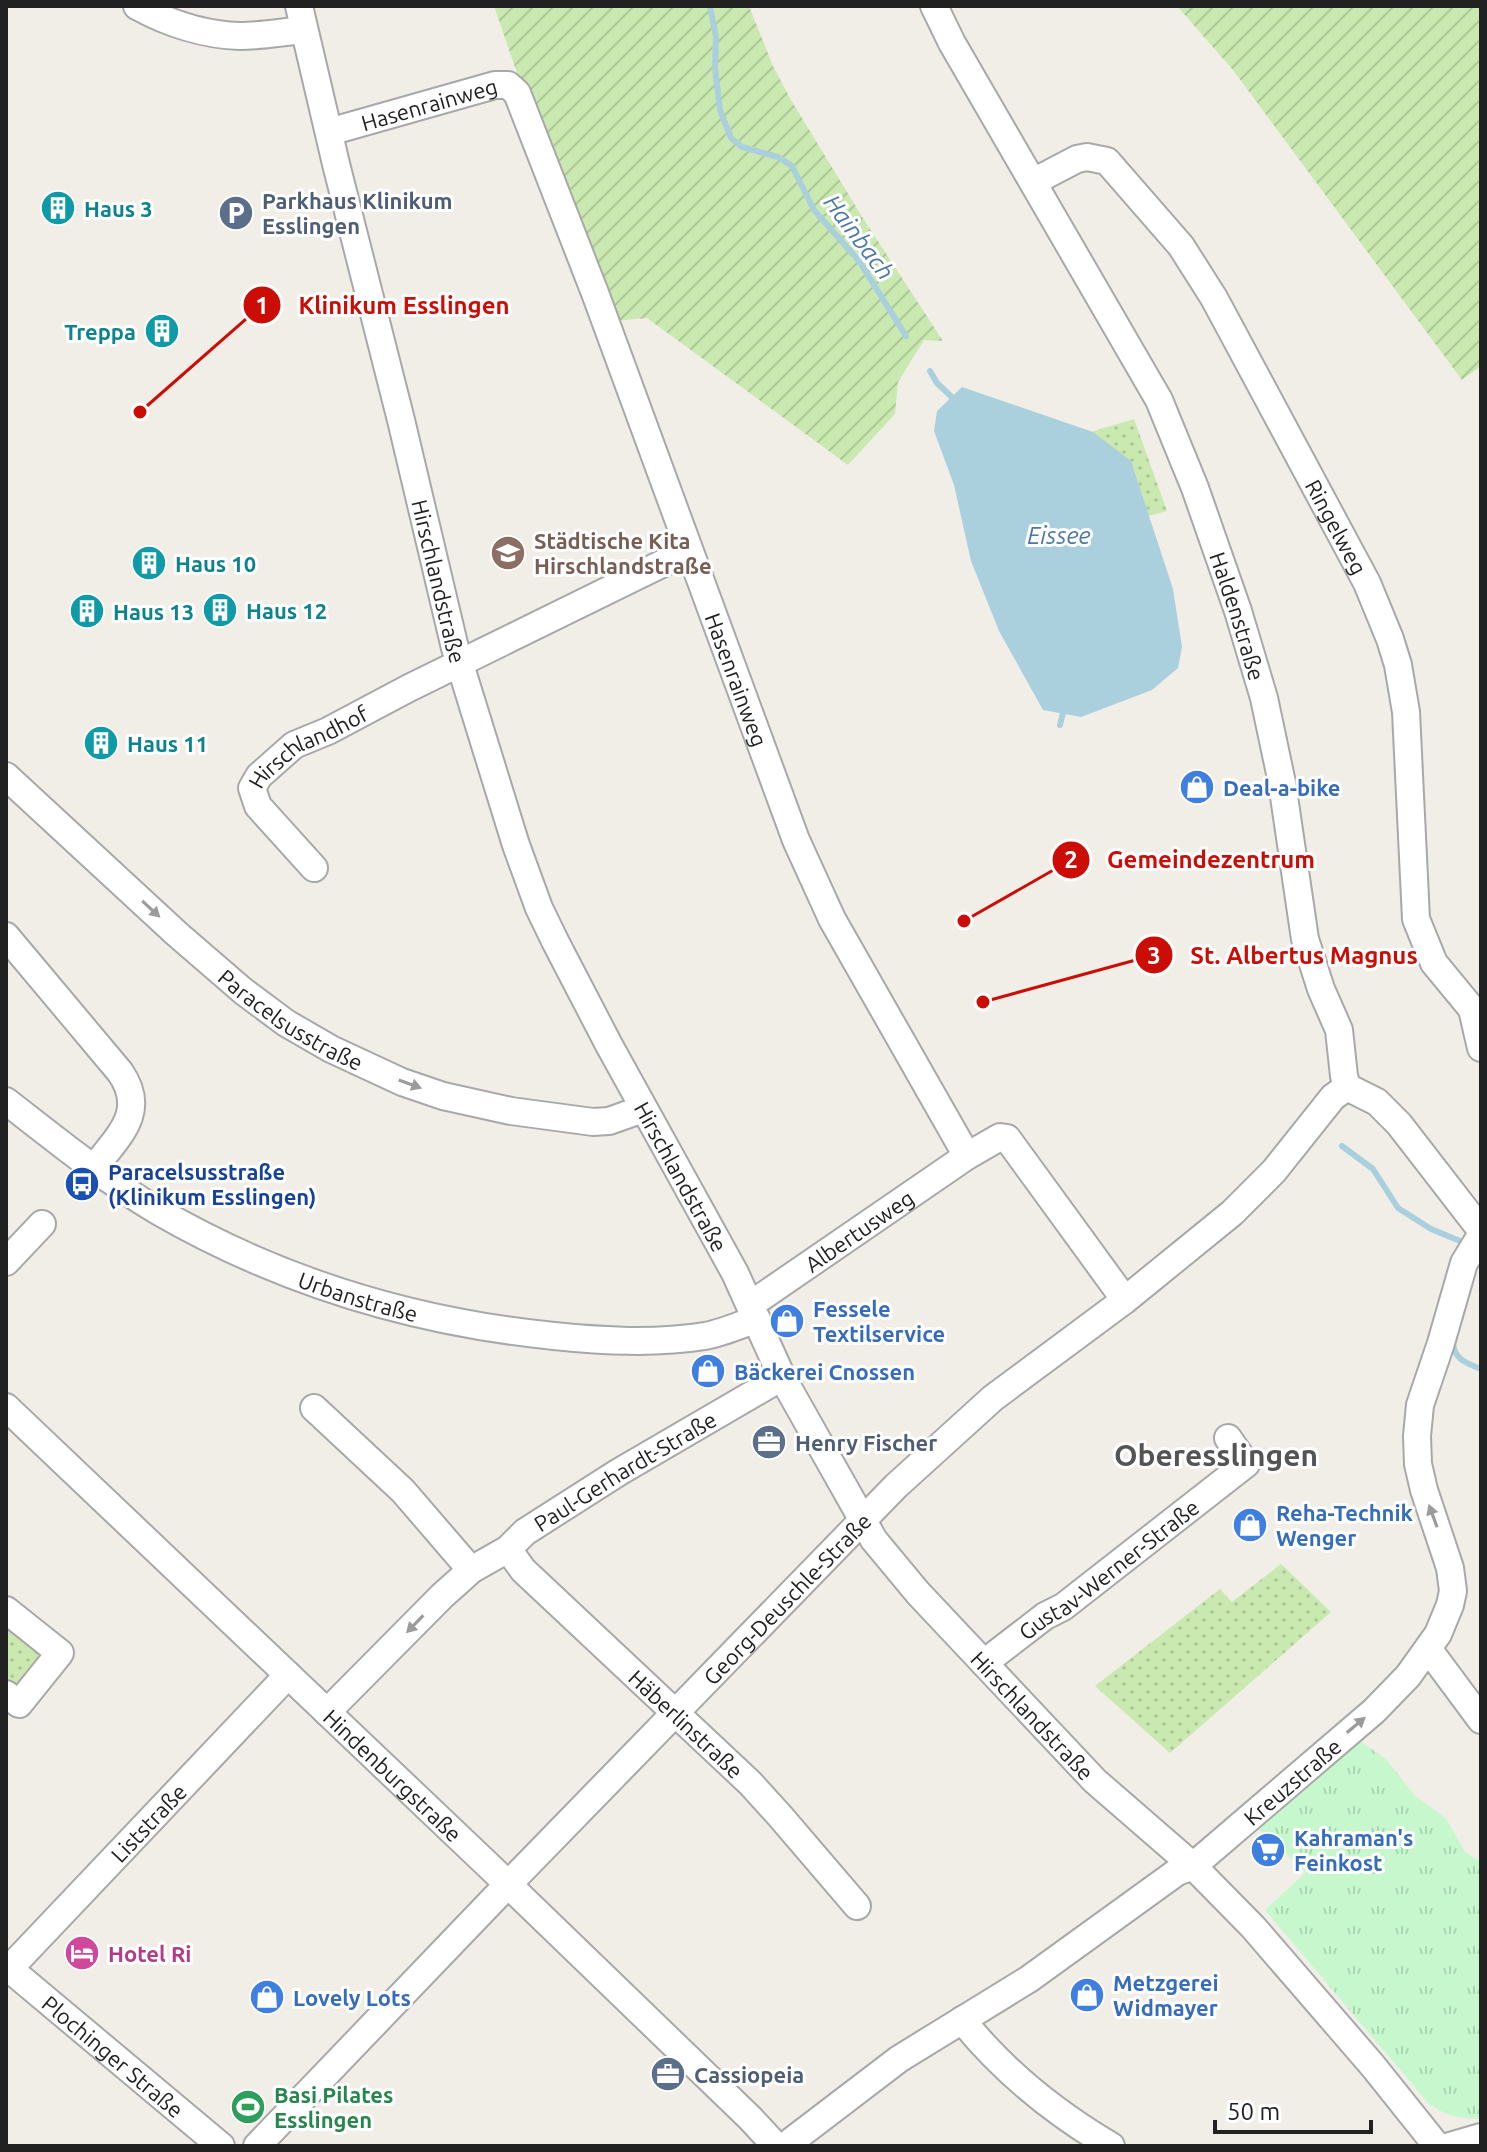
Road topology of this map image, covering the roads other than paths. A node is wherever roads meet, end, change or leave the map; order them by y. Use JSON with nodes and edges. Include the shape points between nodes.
{"nodes":[{"id":1,"x":934,"y":6,"type":"edge"},
{"id":2,"x":143,"y":9,"type":"edge"},
{"id":3,"x":301,"y":18,"type":"edge"},
{"id":4,"x":329,"y":132,"type":"junction"},
{"id":5,"x":1033,"y":182,"type":"junction"},
{"id":6,"x":688,"y":551,"type":"junction"},
{"id":7,"x":459,"y":664,"type":"junction"},
{"id":8,"x":6,"y":776,"type":"edge"},
{"id":9,"x":314,"y":868,"type":"dead end"},
{"id":10,"x":6,"y":936,"type":"edge"},
{"id":11,"x":1481,"y":1048,"type":"edge"},
{"id":12,"x":1347,"y":1087,"type":"junction"},
{"id":13,"x":6,"y":1101,"type":"edge"},
{"id":14,"x":643,"y":1109,"type":"junction"},
{"id":15,"x":967,"y":1156,"type":"junction"},
{"id":16,"x":94,"y":1168,"type":"junction"},
{"id":17,"x":42,"y":1224,"type":"dead end"},
{"id":18,"x":1481,"y":1232,"type":"edge"},
{"id":19,"x":6,"y":1262,"type":"edge"},
{"id":20,"x":1125,"y":1300,"type":"junction"},
{"id":21,"x":753,"y":1312,"type":"junction"},
{"id":22,"x":782,"y":1377,"type":"junction"},
{"id":23,"x":6,"y":1407,"type":"edge"},
{"id":24,"x":314,"y":1408,"type":"dead end"},
{"id":25,"x":1228,"y":1438,"type":"dead end"},
{"id":26,"x":862,"y":1520,"type":"junction"},
{"id":27,"x":508,"y":1549,"type":"junction"},
{"id":28,"x":471,"y":1570,"type":"junction"},
{"id":29,"x":6,"y":1610,"type":"edge"},
{"id":30,"x":1429,"y":1650,"type":"junction"},
{"id":31,"x":984,"y":1663,"type":"junction"},
{"id":32,"x":288,"y":1675,"type":"junction"},
{"id":33,"x":6,"y":1694,"type":"edge"},
{"id":34,"x":327,"y":1712,"type":"junction"},
{"id":35,"x":676,"y":1712,"type":"junction"},
{"id":36,"x":1481,"y":1720,"type":"edge"},
{"id":37,"x":1193,"y":1866,"type":"junction"},
{"id":38,"x":508,"y":1885,"type":"junction"},
{"id":39,"x":857,"y":1906,"type":"dead end"},
{"id":40,"x":8,"y":1967,"type":"edge"},
{"id":41,"x":962,"y":2020,"type":"junction"},
{"id":42,"x":1481,"y":2137,"type":"edge"},
{"id":43,"x":221,"y":2146,"type":"edge"},
{"id":44,"x":257,"y":2146,"type":"edge"},
{"id":45,"x":776,"y":2146,"type":"edge"},
{"id":46,"x":785,"y":2146,"type":"edge"},
{"id":47,"x":1111,"y":2146,"type":"edge"},
{"id":48,"x":1437,"y":2146,"type":"edge"},
{"id":49,"x":1450,"y":2146,"type":"edge"}],
"edges":[{"from":1,"to":5,"type":"street","name":"Haldenstraße"},
{"from":2,"to":3,"type":"street","via":[[217,34],[257,35]]},
{"from":3,"to":4,"type":"street","name":"Hirschlandstraße"},
{"from":4,"to":6,"type":"street","name":"Hasenrainweg","via":[[495,85],[508,85],[517,93]]},
{"from":4,"to":7,"type":"street","name":"Hirschlandstraße"},
{"from":5,"to":11,"type":"street","name":"Ringelweg","via":[[1087,157],[1116,169],[1196,268],[1317,488],[1381,612],[1398,665],[1406,712],[1416,919],[1434,963],[1472,1009]]},
{"from":5,"to":12,"type":"street","name":"Haldenstraße","via":[[1159,400],[1213,537],[1264,698],[1305,939],[1339,1030]]},
{"from":6,"to":7,"type":"street"},
{"from":6,"to":15,"type":"street","name":"Hasenrainweg","via":[[814,880]]},
{"from":7,"to":9,"type":"street","name":"Hirschlandhof","via":[[294,745],[253,783],[258,806]]},
{"from":7,"to":14,"type":"street","name":"Hirschlandstraße","via":[[539,908]]},
{"from":8,"to":14,"type":"street","name":"Paracelsusstraße","one_way":true,"via":[[199,953],[306,1035],[402,1082],[486,1107],[593,1122]]},
{"from":10,"to":16,"type":"street","via":[[128,1086],[127,1125]]},
{"from":12,"to":18,"type":"street","via":[[1377,1102],[1399,1124]]},
{"from":12,"to":20,"type":"street","name":"Georg-Deuschle-Straße","via":[[1255,1192]]},
{"from":13,"to":16,"type":"street","name":"Urbanstraße"},
{"from":14,"to":21,"type":"street","name":"Hirschlandstraße"},
{"from":15,"to":20,"type":"street","via":[[1007,1138]]},
{"from":15,"to":21,"type":"street","name":"Albertusweg"},
{"from":16,"to":21,"type":"street","name":"Urbanstraße","via":[[158,1211],[250,1257],[342,1294],[429,1318],[577,1339],[632,1341],[708,1335]]},
{"from":17,"to":19,"type":"street"},
{"from":30,"to":18,"type":"street","name":"Kreuzstraße","one_way":true,"via":[[1453,1591],[1418,1464],[1420,1405],[1464,1263]]},
{"from":20,"to":26,"type":"street","name":"Georg-Deuschle-Straße","via":[[971,1416]]},
{"from":21,"to":22,"type":"street","name":"Hirschlandstraße"},
{"from":22,"to":26,"type":"street","name":"Hirschlandstraße"},
{"from":22,"to":27,"type":"street","name":"Paul-Gerhardt-Straße","via":[[558,1509]]},
{"from":23,"to":32,"type":"street","name":"Hindenburgstraße"},
{"from":24,"to":28,"type":"street","via":[[403,1491]]},
{"from":25,"to":31,"type":"street","name":"Gustav-Werner-Straße","via":[[1246,1464]]},
{"from":26,"to":31,"type":"street","name":"Hirschlandstraße","via":[[918,1593]]},
{"from":26,"to":35,"type":"street","name":"Georg-Deuschle-Straße"},
{"from":27,"to":28,"type":"street","name":"Paul-Gerhardt-Straße"},
{"from":27,"to":35,"type":"street","name":"Häberlinstraße","via":[[523,1570]]},
{"from":28,"to":34,"type":"street","name":"Paul-Gerhardt-Straße","one_way":true},
{"from":29,"to":33,"type":"street","via":[[60,1653],[19,1704]]},
{"from":30,"to":36,"type":"street"},
{"from":37,"to":30,"type":"street","name":"Kreuzstraße","one_way":true,"via":[[1374,1711]]},
{"from":31,"to":37,"type":"street","name":"Hirschlandstraße","via":[[1095,1781]]},
{"from":32,"to":34,"type":"street","name":"Hindenburgstraße"},
{"from":32,"to":40,"type":"street","name":"Liststraße"},
{"from":34,"to":38,"type":"street","name":"Hindenburgstraße"},
{"from":35,"to":38,"type":"street","name":"Georg-Deuschle-Straße"},
{"from":35,"to":39,"type":"street","name":"Häberlinstraße","via":[[770,1805]]},
{"from":37,"to":41,"type":"street","name":"Kreuzstraße"},
{"from":37,"to":48,"type":"street","name":"Hirschlandstraße","via":[[1314,1997]]},
{"from":38,"to":44,"type":"street","name":"Georg-Deuschle-Straße"},
{"from":38,"to":45,"type":"street","name":"Hindenburgstraße"},
{"from":40,"to":43,"type":"street","name":"Plochinger Straße"},
{"from":41,"to":46,"type":"street","name":"Kreuzstraße","via":[[899,2059]]},
{"from":41,"to":47,"type":"street","via":[[991,2054],[1058,2112]]},
{"from":42,"to":49,"type":"street"}]}
